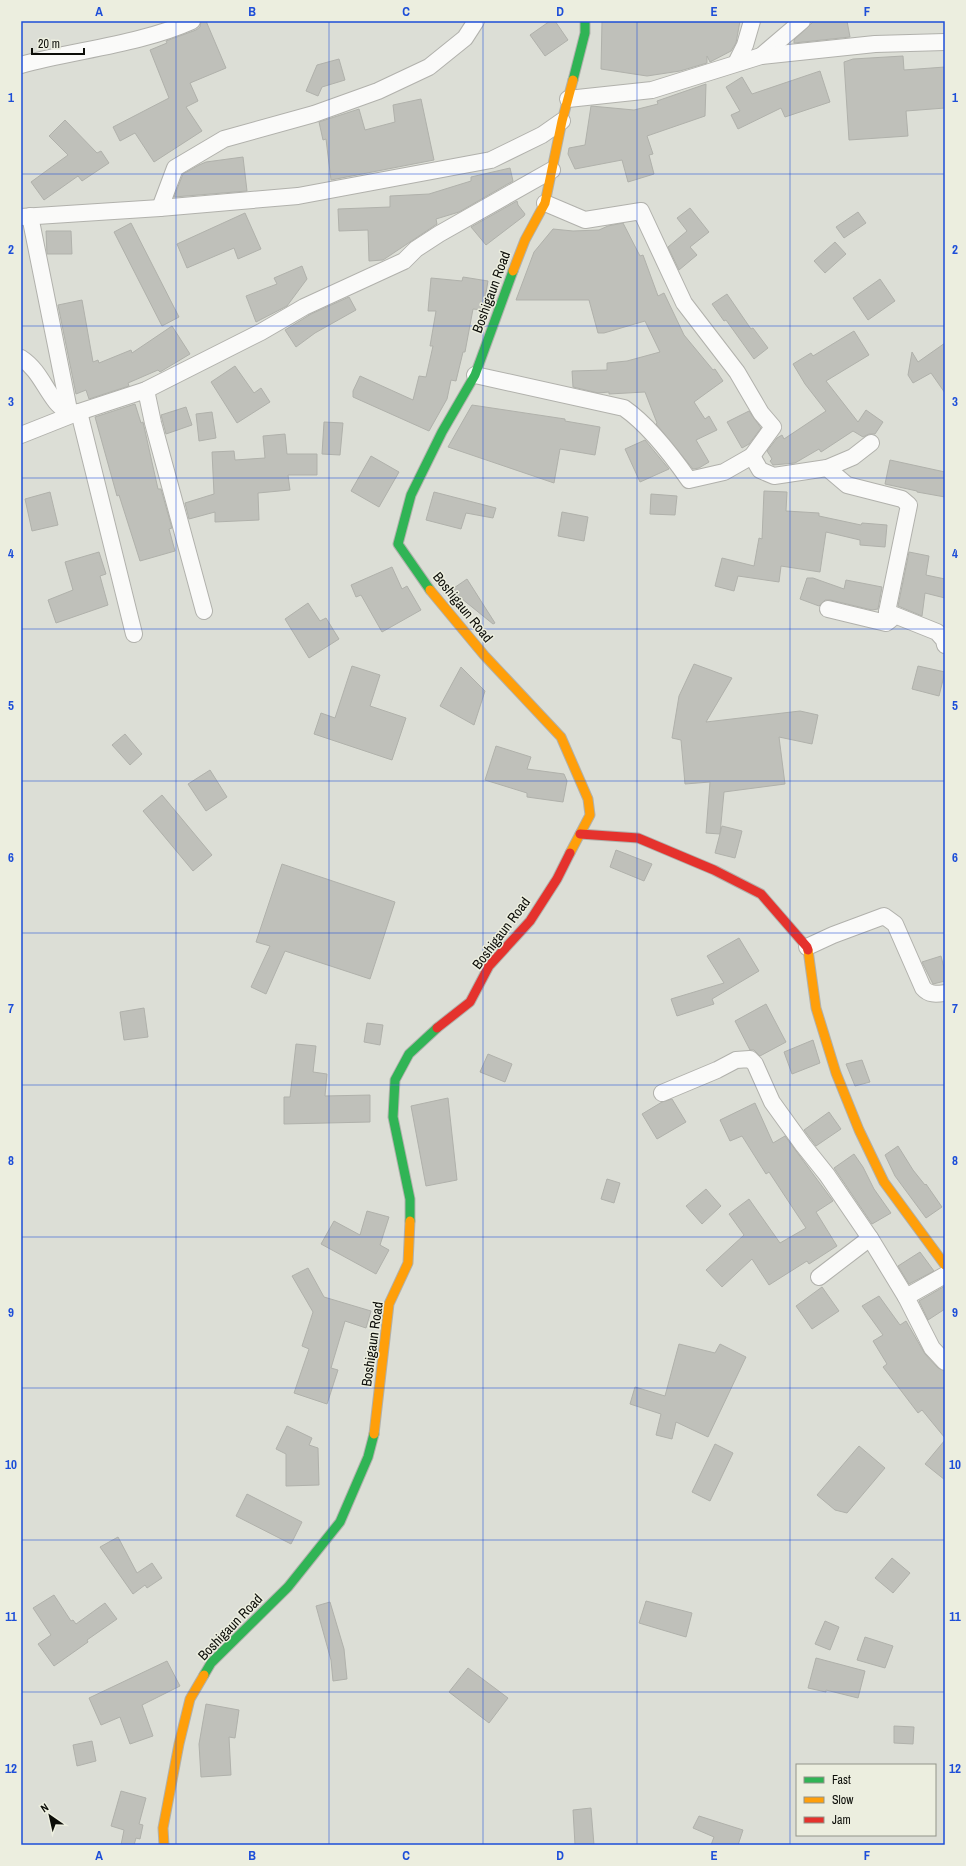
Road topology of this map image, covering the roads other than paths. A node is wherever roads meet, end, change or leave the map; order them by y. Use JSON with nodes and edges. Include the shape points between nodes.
{"nodes":[{"id":1,"x":192,"y":21,"type":"edge"},
{"id":2,"x":476,"y":21,"type":"edge"},
{"id":3,"x":585,"y":21,"type":"edge"},
{"id":4,"x":752,"y":21,"type":"edge"},
{"id":5,"x":802,"y":21,"type":"edge"},
{"id":6,"x":945,"y":42,"type":"edge"},
{"id":7,"x":761,"y":56,"type":"junction"},
{"id":8,"x":736,"y":63,"type":"junction"},
{"id":9,"x":21,"y":65,"type":"edge"},
{"id":10,"x":568,"y":99,"type":"junction"},
{"id":11,"x":562,"y":121,"type":"junction"},
{"id":12,"x":552,"y":170,"type":"junction"},
{"id":13,"x":545,"y":203,"type":"junction"},
{"id":14,"x":160,"y":208,"type":"junction"},
{"id":15,"x":26,"y":217,"type":"edge"},
{"id":16,"x":21,"y":358,"type":"edge"},
{"id":17,"x":475,"y":375,"type":"junction"},
{"id":18,"x":146,"y":390,"type":"junction"},
{"id":19,"x":75,"y":414,"type":"junction"},
{"id":20,"x":21,"y":435,"type":"edge"},
{"id":21,"x":871,"y":444,"type":"dead end"},
{"id":22,"x":752,"y":456,"type":"junction"},
{"id":23,"x":827,"y":468,"type":"junction"},
{"id":24,"x":828,"y":609,"type":"dead end"},
{"id":25,"x":204,"y":611,"type":"dead end"},
{"id":26,"x":887,"y":612,"type":"junction"},
{"id":27,"x":134,"y":634,"type":"dead end"},
{"id":28,"x":945,"y":645,"type":"edge"},
{"id":29,"x":580,"y":834,"type":"junction"},
{"id":30,"x":808,"y":947,"type":"junction"},
{"id":31,"x":945,"y":993,"type":"edge"},
{"id":32,"x":662,"y":1093,"type":"dead end"},
{"id":33,"x":870,"y":1238,"type":"junction"},
{"id":34,"x":945,"y":1265,"type":"edge"},
{"id":35,"x":945,"y":1275,"type":"edge"},
{"id":36,"x":819,"y":1277,"type":"dead end"},
{"id":37,"x":906,"y":1297,"type":"junction"},
{"id":38,"x":945,"y":1362,"type":"edge"},
{"id":39,"x":164,"y":1845,"type":"edge"}],
"edges":[{"from":1,"to":9,"type":"street","via":[[142,37]]},
{"from":2,"to":14,"type":"street","via":[[465,38],[429,66],[378,91],[314,114],[224,139],[175,168]]},
{"from":3,"to":10,"type":"street","name":"Boshigaun Road","via":[[585,33]]},
{"from":4,"to":8,"type":"street","via":[[745,45]]},
{"from":5,"to":7,"type":"street"},
{"from":6,"to":7,"type":"street","via":[[875,44]]},
{"from":7,"to":8,"type":"street"},
{"from":8,"to":10,"type":"street","via":[[652,90]]},
{"from":10,"to":11,"type":"street","name":"Boshigaun Road"},
{"from":11,"to":12,"type":"street","name":"Boshigaun Road"},
{"from":11,"to":14,"type":"street","via":[[542,135],[491,160],[298,196]]},
{"from":12,"to":13,"type":"street","name":"Boshigaun Road"},
{"from":12,"to":18,"type":"street","via":[[439,234],[416,249],[404,261],[304,307],[261,332]]},
{"from":13,"to":17,"type":"street","name":"Boshigaun Road","via":[[525,240]]},
{"from":13,"to":22,"type":"street","via":[[585,220],[642,211],[684,303],[738,372],[761,413],[773,427]]},
{"from":14,"to":15,"type":"street"},
{"from":15,"to":19,"type":"street"},
{"from":16,"to":19,"type":"street","via":[[29,363],[46,384],[56,402]]},
{"from":17,"to":22,"type":"street","via":[[624,408],[678,464],[689,480],[724,472]]},
{"from":17,"to":29,"type":"street","name":"Boshigaun Road","via":[[442,432],[411,495],[398,544],[425,584],[484,655],[561,737],[588,798],[590,815]]},
{"from":18,"to":19,"type":"street"},
{"from":18,"to":25,"type":"street"},
{"from":19,"to":20,"type":"street"},
{"from":19,"to":27,"type":"street"},
{"from":21,"to":23,"type":"street","via":[[853,457]]},
{"from":22,"to":23,"type":"street","via":[[760,470],[774,476]]},
{"from":23,"to":26,"type":"street","via":[[847,485],[902,499],[909,505]]},
{"from":24,"to":26,"type":"street","via":[[886,623],[890,620]]},
{"from":26,"to":28,"type":"street","via":[[937,632]]},
{"from":29,"to":30,"type":"street","via":[[638,838],[714,870],[761,894]]},
{"from":29,"to":39,"type":"street","name":"Boshigaun Road","via":[[557,879],[530,921],[490,966],[470,1002],[428,1035],[409,1054],[395,1080],[393,1117],[410,1198],[410,1242],[408,1263],[389,1304],[374,1436],[368,1457],[340,1522],[288,1587],[211,1663],[190,1699],[163,1828]]},
{"from":30,"to":31,"type":"street","via":[[884,916],[895,924],[923,988],[928,993]]},
{"from":30,"to":34,"type":"street","via":[[816,1008],[836,1072],[859,1130],[884,1182]]},
{"from":32,"to":33,"type":"street","via":[[736,1060],[750,1059],[755,1064],[772,1102]]},
{"from":33,"to":36,"type":"street"},
{"from":33,"to":37,"type":"street"},
{"from":35,"to":37,"type":"street"},
{"from":37,"to":38,"type":"street","via":[[932,1348]]}]}
